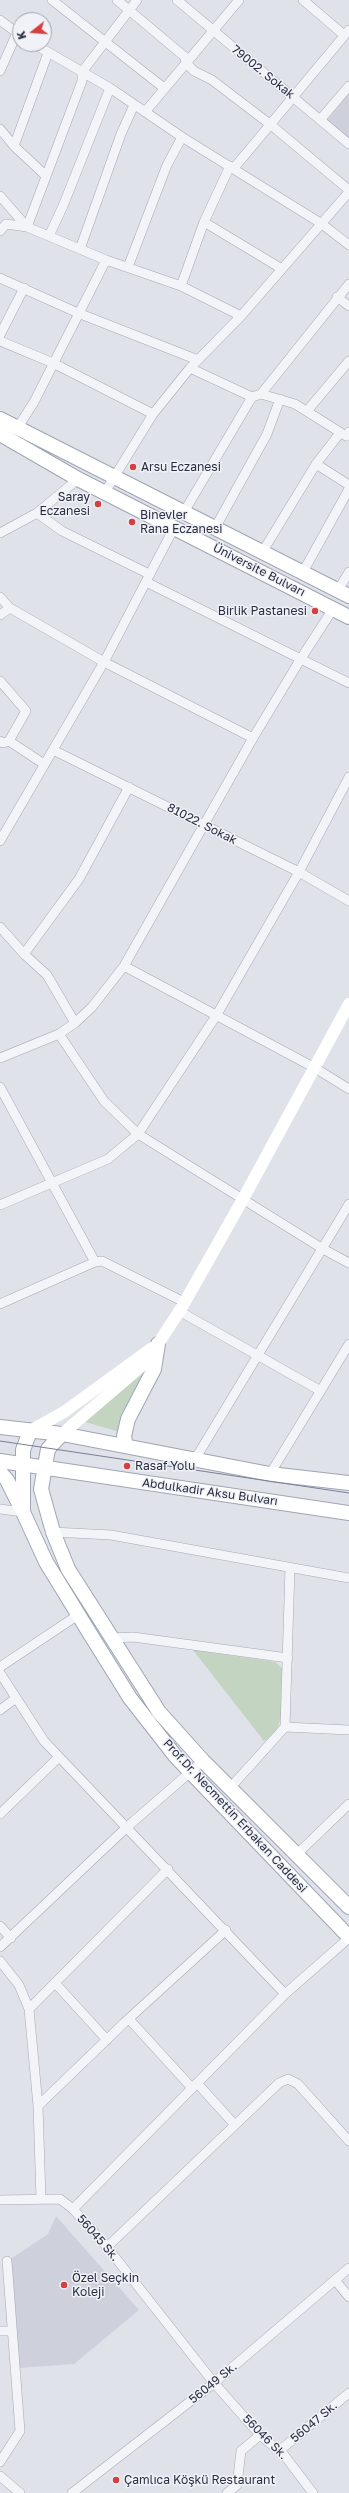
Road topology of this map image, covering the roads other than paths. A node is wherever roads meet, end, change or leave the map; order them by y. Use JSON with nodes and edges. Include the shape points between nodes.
{"nodes":[{"id":1,"x":52,"y":0,"type":"edge"},
{"id":2,"x":117,"y":0,"type":"edge"},
{"id":3,"x":137,"y":0,"type":"edge"},
{"id":4,"x":177,"y":0,"type":"edge"},
{"id":5,"x":238,"y":0,"type":"edge"},
{"id":6,"x":303,"y":0,"type":"edge"},
{"id":7,"x":129,"y":10,"type":"junction"},
{"id":8,"x":1,"y":22,"type":"edge"},
{"id":9,"x":12,"y":30,"type":"edge"},
{"id":10,"x":212,"y":31,"type":"junction"},
{"id":11,"x":347,"y":32,"type":"edge"},
{"id":12,"x":104,"y":42,"type":"junction"},
{"id":13,"x":12,"y":46,"type":"edge"},
{"id":14,"x":48,"y":53,"type":"joint"},
{"id":15,"x":186,"y":63,"type":"junction"},
{"id":16,"x":0,"y":71,"type":"edge"},
{"id":17,"x":82,"y":72,"type":"junction"},
{"id":18,"x":349,"y":86,"type":"edge"},
{"id":19,"x":110,"y":88,"type":"junction"},
{"id":20,"x":164,"y":88,"type":"junction"},
{"id":21,"x":293,"y":95,"type":"junction"},
{"id":22,"x":134,"y":105,"type":"junction"},
{"id":23,"x":145,"y":112,"type":"junction"},
{"id":24,"x":320,"y":120,"type":"junction"},
{"id":25,"x":271,"y":125,"type":"junction"},
{"id":26,"x":0,"y":129,"type":"edge"},
{"id":27,"x":182,"y":137,"type":"junction"},
{"id":28,"x":349,"y":144,"type":"edge"},
{"id":29,"x":14,"y":146,"type":"junction"},
{"id":30,"x":232,"y":167,"type":"junction"},
{"id":31,"x":45,"y":175,"type":"junction"},
{"id":32,"x":349,"y":191,"type":"edge"},
{"id":33,"x":0,"y":196,"type":"edge"},
{"id":34,"x":204,"y":222,"type":"junction"},
{"id":35,"x":322,"y":224,"type":"junction"},
{"id":36,"x":26,"y":227,"type":"junction"},
{"id":37,"x":0,"y":231,"type":"edge"},
{"id":38,"x":48,"y":236,"type":"junction"},
{"id":39,"x":349,"y":245,"type":"edge"},
{"id":40,"x":80,"y":249,"type":"junction"},
{"id":41,"x":106,"y":260,"type":"junction"},
{"id":42,"x":128,"y":267,"type":"junction"},
{"id":43,"x":282,"y":269,"type":"junction"},
{"id":44,"x":0,"y":278,"type":"edge"},
{"id":45,"x":349,"y":284,"type":"edge"},
{"id":46,"x":181,"y":286,"type":"junction"},
{"id":47,"x":24,"y":288,"type":"junction"},
{"id":48,"x":337,"y":297,"type":"junction"},
{"id":49,"x":349,"y":306,"type":"edge"},
{"id":50,"x":78,"y":313,"type":"junction"},
{"id":51,"x":241,"y":316,"type":"junction"},
{"id":52,"x":0,"y":335,"type":"edge"},
{"id":53,"x":0,"y":341,"type":"edge"},
{"id":54,"x":198,"y":360,"type":"junction"},
{"id":55,"x":349,"y":361,"type":"edge"},
{"id":56,"x":53,"y":363,"type":"junction"},
{"id":57,"x":190,"y":368,"type":"junction"},
{"id":58,"x":256,"y":395,"type":"junction"},
{"id":59,"x":280,"y":399,"type":"junction"},
{"id":60,"x":307,"y":411,"type":"junction"},
{"id":61,"x":153,"y":414,"type":"junction"},
{"id":62,"x":0,"y":418,"type":"edge"},
{"id":63,"x":18,"y":428,"type":"junction"},
{"id":64,"x":345,"y":433,"type":"edge"},
{"id":65,"x":0,"y":434,"type":"edge"},
{"id":66,"x":316,"y":464,"type":"junction"},
{"id":67,"x":114,"y":476,"type":"junction"},
{"id":68,"x":78,"y":479,"type":"junction"},
{"id":69,"x":349,"y":485,"type":"edge"},
{"id":70,"x":349,"y":489,"type":"edge"},
{"id":71,"x":105,"y":492,"type":"junction"},
{"id":72,"x":184,"y":512,"type":"junction"},
{"id":73,"x":37,"y":513,"type":"junction"},
{"id":74,"x":175,"y":526,"type":"junction"},
{"id":75,"x":215,"y":528,"type":"junction"},
{"id":76,"x":0,"y":532,"type":"edge"},
{"id":77,"x":263,"y":551,"type":"junction"},
{"id":78,"x":303,"y":572,"type":"junction"},
{"id":79,"x":349,"y":572,"type":"edge"},
{"id":80,"x":148,"y":578,"type":"junction"},
{"id":81,"x":343,"y":593,"type":"edge"},
{"id":82,"x":0,"y":597,"type":"edge"},
{"id":83,"x":10,"y":608,"type":"junction"},
{"id":84,"x":333,"y":609,"type":"junction"},
{"id":85,"x":0,"y":615,"type":"edge"},
{"id":86,"x":349,"y":617,"type":"edge"},
{"id":87,"x":300,"y":660,"type":"junction"},
{"id":88,"x":104,"y":662,"type":"junction"},
{"id":89,"x":0,"y":681,"type":"edge"},
{"id":90,"x":349,"y":684,"type":"edge"},
{"id":91,"x":253,"y":738,"type":"junction"},
{"id":92,"x":5,"y":741,"type":"edge"},
{"id":93,"x":53,"y":750,"type":"junction"},
{"id":94,"x":44,"y":764,"type":"junction"},
{"id":95,"x":349,"y":777,"type":"edge"},
{"id":96,"x":129,"y":787,"type":"junction"},
{"id":97,"x":205,"y":825,"type":"junction"},
{"id":98,"x":3,"y":828,"type":"edge"},
{"id":99,"x":0,"y":841,"type":"edge"},
{"id":100,"x":298,"y":872,"type":"junction"},
{"id":101,"x":349,"y":902,"type":"edge"},
{"id":102,"x":0,"y":927,"type":"edge"},
{"id":103,"x":24,"y":954,"type":"junction"},
{"id":104,"x":124,"y":966,"type":"junction"},
{"id":105,"x":349,"y":1004,"type":"edge"},
{"id":106,"x":216,"y":1016,"type":"junction"},
{"id":107,"x":75,"y":1023,"type":"junction"},
{"id":108,"x":59,"y":1034,"type":"junction"},
{"id":109,"x":0,"y":1058,"type":"edge"},
{"id":110,"x":315,"y":1068,"type":"junction"},
{"id":111,"x":0,"y":1087,"type":"edge"},
{"id":112,"x":349,"y":1089,"type":"edge"},
{"id":113,"x":138,"y":1134,"type":"junction"},
{"id":114,"x":51,"y":1183,"type":"junction"},
{"id":115,"x":243,"y":1199,"type":"junction"},
{"id":116,"x":349,"y":1204,"type":"edge"},
{"id":117,"x":0,"y":1205,"type":"edge"},
{"id":118,"x":323,"y":1249,"type":"junction"},
{"id":119,"x":95,"y":1262,"type":"junction"},
{"id":120,"x":349,"y":1263,"type":"edge"},
{"id":121,"x":0,"y":1304,"type":"edge"},
{"id":122,"x":182,"y":1307,"type":"junction"},
{"id":123,"x":158,"y":1344,"type":"junction"},
{"id":124,"x":349,"y":1344,"type":"edge"},
{"id":125,"x":256,"y":1355,"type":"junction"},
{"id":126,"x":319,"y":1390,"type":"junction"},
{"id":127,"x":0,"y":1427,"type":"edge"},
{"id":128,"x":30,"y":1431,"type":"junction"},
{"id":129,"x":62,"y":1434,"type":"junction"},
{"id":130,"x":126,"y":1446,"type":"junction"},
{"id":131,"x":0,"y":1460,"type":"edge"},
{"id":132,"x":194,"y":1460,"type":"junction"},
{"id":133,"x":22,"y":1464,"type":"junction"},
{"id":134,"x":44,"y":1468,"type":"junction"},
{"id":135,"x":0,"y":1472,"type":"edge"},
{"id":136,"x":270,"y":1474,"type":"junction"},
{"id":137,"x":349,"y":1483,"type":"edge"},
{"id":138,"x":0,"y":1509,"type":"edge"},
{"id":139,"x":23,"y":1512,"type":"junction"},
{"id":140,"x":349,"y":1513,"type":"edge"},
{"id":141,"x":53,"y":1532,"type":"junction"},
{"id":142,"x":290,"y":1568,"type":"junction"},
{"id":143,"x":349,"y":1578,"type":"edge"},
{"id":144,"x":78,"y":1614,"type":"junction"},
{"id":145,"x":111,"y":1638,"type":"junction"},
{"id":146,"x":288,"y":1658,"type":"junction"},
{"id":147,"x":0,"y":1667,"type":"edge"},
{"id":148,"x":0,"y":1673,"type":"edge"},
{"id":149,"x":16,"y":1698,"type":"junction"},
{"id":150,"x":0,"y":1710,"type":"edge"},
{"id":151,"x":284,"y":1727,"type":"junction"},
{"id":152,"x":349,"y":1730,"type":"edge"},
{"id":153,"x":59,"y":1756,"type":"junction"},
{"id":154,"x":203,"y":1760,"type":"junction"},
{"id":155,"x":192,"y":1771,"type":"junction"},
{"id":156,"x":230,"y":1788,"type":"junction"},
{"id":157,"x":349,"y":1804,"type":"edge"},
{"id":158,"x":0,"y":1814,"type":"edge"},
{"id":159,"x":127,"y":1827,"type":"junction"},
{"id":160,"x":297,"y":1854,"type":"junction"},
{"id":161,"x":168,"y":1869,"type":"junction"},
{"id":162,"x":349,"y":1907,"type":"edge"},
{"id":163,"x":0,"y":1926,"type":"edge"},
{"id":164,"x":226,"y":1930,"type":"junction"},
{"id":165,"x":11,"y":1938,"type":"junction"},
{"id":166,"x":349,"y":1938,"type":"edge"},
{"id":167,"x":0,"y":1947,"type":"edge"},
{"id":168,"x":0,"y":1961,"type":"edge"},
{"id":169,"x":55,"y":1983,"type":"junction"},
{"id":170,"x":285,"y":1994,"type":"junction"},
{"id":171,"x":29,"y":2009,"type":"junction"},
{"id":172,"x":129,"y":2019,"type":"junction"},
{"id":173,"x":107,"y":2040,"type":"junction"},
{"id":174,"x":194,"y":2086,"type":"junction"},
{"id":175,"x":38,"y":2106,"type":"junction"},
{"id":176,"x":234,"y":2124,"type":"junction"},
{"id":177,"x":349,"y":2141,"type":"edge"},
{"id":178,"x":41,"y":2199,"type":"junction"},
{"id":179,"x":0,"y":2200,"type":"edge"},
{"id":180,"x":72,"y":2209,"type":"junction"},
{"id":181,"x":107,"y":2247,"type":"junction"},
{"id":182,"x":7,"y":2261,"type":"dead end"},
{"id":183,"x":349,"y":2268,"type":"edge"},
{"id":184,"x":334,"y":2280,"type":"junction"},
{"id":185,"x":349,"y":2298,"type":"edge"},
{"id":186,"x":0,"y":2331,"type":"edge"},
{"id":187,"x":11,"y":2331,"type":"junction"},
{"id":188,"x":214,"y":2383,"type":"junction"},
{"id":189,"x":349,"y":2393,"type":"edge"},
{"id":190,"x":260,"y":2435,"type":"junction"},
{"id":191,"x":279,"y":2451,"type":"junction"},
{"id":192,"x":0,"y":2462,"type":"edge"},
{"id":193,"x":0,"y":2476,"type":"edge"},
{"id":194,"x":20,"y":2493,"type":"edge"},
{"id":195,"x":72,"y":2493,"type":"edge"},
{"id":196,"x":227,"y":2493,"type":"edge"},
{"id":197,"x":313,"y":2493,"type":"edge"}],
"edges":[{"from":1,"to":12,"type":"street"},
{"from":2,"to":7,"type":"street"},
{"from":3,"to":7,"type":"street"},
{"from":4,"to":10,"type":"street","name":"79002. Sokak"},
{"from":5,"to":10,"type":"street"},
{"from":6,"to":11,"type":"street"},
{"from":7,"to":12,"type":"street"},
{"from":7,"to":15,"type":"street","via":[[185,57]]},
{"from":8,"to":9,"type":"street"},
{"from":10,"to":15,"type":"street"},
{"from":10,"to":21,"type":"street","name":"79002. Sokak"},
{"from":11,"to":21,"type":"street"},
{"from":12,"to":17,"type":"street"},
{"from":12,"to":20,"type":"street"},
{"from":13,"to":16,"type":"street"},
{"from":14,"to":17,"type":"street"},
{"from":14,"to":29,"type":"street"},
{"from":15,"to":20,"type":"street"},
{"from":15,"to":25,"type":"street"},
{"from":17,"to":19,"type":"street"},
{"from":17,"to":31,"type":"street","via":[[82,81]]},
{"from":18,"to":24,"type":"street"},
{"from":19,"to":22,"type":"street"},
{"from":19,"to":38,"type":"street","via":[[63,206]]},
{"from":20,"to":23,"type":"street"},
{"from":21,"to":24,"type":"street","name":"79002. Sokak"},
{"from":21,"to":25,"type":"street"},
{"from":22,"to":23,"type":"street"},
{"from":22,"to":40,"type":"street","via":[[120,134]]},
{"from":23,"to":27,"type":"street"},
{"from":24,"to":28,"type":"street","name":"79002. Sokak"},
{"from":25,"to":30,"type":"street"},
{"from":25,"to":32,"type":"street"},
{"from":26,"to":29,"type":"street"},
{"from":27,"to":30,"type":"street"},
{"from":27,"to":42,"type":"street","via":[[167,165]]},
{"from":29,"to":31,"type":"street"},
{"from":30,"to":34,"type":"street"},
{"from":30,"to":35,"type":"street"},
{"from":31,"to":36,"type":"street"},
{"from":32,"to":35,"type":"street"},
{"from":33,"to":36,"type":"street"},
{"from":34,"to":43,"type":"street"},
{"from":34,"to":46,"type":"street"},
{"from":35,"to":39,"type":"street"},
{"from":35,"to":43,"type":"street"},
{"from":36,"to":37,"type":"street","via":[[6,224]]},
{"from":36,"to":38,"type":"street"},
{"from":38,"to":40,"type":"street"},
{"from":40,"to":41,"type":"street"},
{"from":41,"to":42,"type":"street"},
{"from":41,"to":50,"type":"street"},
{"from":42,"to":46,"type":"street"},
{"from":43,"to":51,"type":"street"},
{"from":44,"to":47,"type":"street"},
{"from":45,"to":48,"type":"street"},
{"from":46,"to":51,"type":"street"},
{"from":47,"to":50,"type":"street"},
{"from":47,"to":52,"type":"street"},
{"from":48,"to":49,"type":"street"},
{"from":48,"to":58,"type":"street"},
{"from":50,"to":54,"type":"street"},
{"from":50,"to":56,"type":"street"},
{"from":51,"to":54,"type":"street"},
{"from":53,"to":56,"type":"street"},
{"from":54,"to":57,"type":"street"},
{"from":55,"to":60,"type":"street"},
{"from":56,"to":61,"type":"street"},
{"from":56,"to":63,"type":"street"},
{"from":57,"to":58,"type":"street"},
{"from":57,"to":61,"type":"street"},
{"from":58,"to":59,"type":"street"},
{"from":58,"to":72,"type":"street"},
{"from":59,"to":60,"type":"street"},
{"from":59,"to":75,"type":"street","via":[[267,434]]},
{"from":60,"to":64,"type":"street"},
{"from":61,"to":67,"type":"street"},
{"from":62,"to":63,"type":"main road","name":"Üniversite Bulvarı"},
{"from":63,"to":67,"type":"main road","name":"Üniversite Bulvarı"},
{"from":64,"to":66,"type":"street"},
{"from":65,"to":68,"type":"main road","name":"Üniversite Bulvarı"},
{"from":66,"to":69,"type":"street"},
{"from":66,"to":77,"type":"street"},
{"from":67,"to":71,"type":"street"},
{"from":67,"to":72,"type":"main road","name":"Üniversite Bulvarı"},
{"from":68,"to":71,"type":"main road","name":"Üniversite Bulvarı"},
{"from":68,"to":73,"type":"street"},
{"from":70,"to":78,"type":"street"},
{"from":71,"to":74,"type":"main road","name":"Üniversite Bulvarı"},
{"from":72,"to":75,"type":"main road","name":"Üniversite Bulvarı"},
{"from":73,"to":76,"type":"street"},
{"from":73,"to":80,"type":"street","via":[[62,531]]},
{"from":74,"to":80,"type":"street"},
{"from":74,"to":84,"type":"main road","name":"Üniversite Bulvarı"},
{"from":75,"to":77,"type":"main road","name":"Üniversite Bulvarı"},
{"from":77,"to":78,"type":"main road","name":"Üniversite Bulvarı"},
{"from":78,"to":81,"type":"main road","name":"Üniversite Bulvarı"},
{"from":79,"to":81,"type":"street"},
{"from":80,"to":87,"type":"street"},
{"from":80,"to":88,"type":"street"},
{"from":82,"to":83,"type":"street"},
{"from":83,"to":85,"type":"street"},
{"from":83,"to":88,"type":"street"},
{"from":84,"to":86,"type":"main road","name":"Üniversite Bulvarı"},
{"from":84,"to":87,"type":"street"},
{"from":87,"to":90,"type":"street"},
{"from":87,"to":91,"type":"street"},
{"from":88,"to":91,"type":"street"},
{"from":88,"to":93,"type":"street"},
{"from":89,"to":92,"type":"street","via":[[26,711]]},
{"from":91,"to":97,"type":"street"},
{"from":92,"to":94,"type":"street"},
{"from":93,"to":94,"type":"street"},
{"from":93,"to":96,"type":"street","name":"81022. Sokak"},
{"from":94,"to":98,"type":"street"},
{"from":95,"to":100,"type":"street"},
{"from":96,"to":97,"type":"street","name":"81022. Sokak"},
{"from":96,"to":103,"type":"street","via":[[79,879]]},
{"from":97,"to":100,"type":"street","name":"81022. Sokak"},
{"from":97,"to":104,"type":"street"},
{"from":98,"to":99,"type":"street"},
{"from":100,"to":101,"type":"street","name":"81022. Sokak"},
{"from":100,"to":106,"type":"street"},
{"from":102,"to":103,"type":"street"},
{"from":103,"to":107,"type":"street","via":[[47,975]]},
{"from":104,"to":106,"type":"street"},
{"from":104,"to":107,"type":"street","via":[[92,1007]]},
{"from":105,"to":110,"type":"street"},
{"from":106,"to":110,"type":"street"},
{"from":106,"to":113,"type":"street"},
{"from":107,"to":108,"type":"street"},
{"from":108,"to":109,"type":"street"},
{"from":108,"to":113,"type":"street","via":[[104,1101]]},
{"from":110,"to":112,"type":"street"},
{"from":110,"to":115,"type":"street"},
{"from":111,"to":114,"type":"street"},
{"from":113,"to":114,"type":"street","via":[[108,1159]]},
{"from":113,"to":115,"type":"street"},
{"from":114,"to":117,"type":"street"},
{"from":114,"to":119,"type":"street"},
{"from":115,"to":118,"type":"street"},
{"from":115,"to":122,"type":"street"},
{"from":116,"to":118,"type":"street"},
{"from":118,"to":120,"type":"street"},
{"from":118,"to":125,"type":"street"},
{"from":119,"to":121,"type":"street"},
{"from":119,"to":122,"type":"street","via":[[102,1261]]},
{"from":122,"to":123,"type":"street"},
{"from":122,"to":125,"type":"street"},
{"from":123,"to":128,"type":"street","via":[[64,1412]]},
{"from":123,"to":129,"type":"street","via":[[144,1364]]},
{"from":123,"to":130,"type":"main road","via":[[154,1369],[128,1420],[124,1436]]},
{"from":124,"to":126,"type":"street"},
{"from":125,"to":126,"type":"street"},
{"from":125,"to":132,"type":"street"},
{"from":126,"to":136,"type":"street"},
{"from":127,"to":128,"type":"main road"},
{"from":128,"to":129,"type":"main road"},
{"from":128,"to":133,"type":"main road","name":"Prof.Dr. Necmettin Erbakan Caddesi","via":[[24,1445]]},
{"from":129,"to":130,"type":"main road"},
{"from":129,"to":134,"type":"main road","name":"Prof.Dr. Necmettin Erbakan Caddesi","via":[[48,1450]]},
{"from":130,"to":132,"type":"main road"},
{"from":131,"to":133,"type":"main road","name":"Abdulkadir Aksu Bulvarı"},
{"from":132,"to":136,"type":"main road"},
{"from":133,"to":134,"type":"main road","name":"Abdulkadir Aksu Bulvarı"},
{"from":133,"to":139,"type":"main road","name":"Prof.Dr. Necmettin Erbakan Caddesi"},
{"from":134,"to":140,"type":"main road","name":"Abdulkadir Aksu Bulvarı"},
{"from":134,"to":141,"type":"main road","name":"Prof.Dr. Necmettin Erbakan Caddesi","via":[[41,1489]]},
{"from":135,"to":139,"type":"main road","via":[[7,1480]]},
{"from":136,"to":137,"type":"main road"},
{"from":138,"to":139,"type":"street"},
{"from":139,"to":144,"type":"main road","name":"Prof.Dr. Necmettin Erbakan Caddesi","via":[[46,1562]]},
{"from":141,"to":142,"type":"street","via":[[111,1535]]},
{"from":141,"to":145,"type":"main road","name":"Prof.Dr. Necmettin Erbakan Caddesi","via":[[68,1569]]},
{"from":142,"to":143,"type":"street"},
{"from":142,"to":146,"type":"street"},
{"from":144,"to":147,"type":"street"},
{"from":144,"to":155,"type":"main road","name":"Prof.Dr. Necmettin Erbakan Caddesi","via":[[130,1698],[176,1757]]},
{"from":145,"to":146,"type":"street","via":[[133,1637]]},
{"from":145,"to":154,"type":"main road","name":"Prof.Dr. Necmettin Erbakan Caddesi","via":[[159,1712]]},
{"from":146,"to":151,"type":"street"},
{"from":148,"to":149,"type":"street"},
{"from":149,"to":150,"type":"street"},
{"from":149,"to":153,"type":"street","via":[[44,1741]]},
{"from":151,"to":152,"type":"street"},
{"from":151,"to":156,"type":"street"},
{"from":153,"to":158,"type":"street"},
{"from":153,"to":159,"type":"street"},
{"from":154,"to":155,"type":"street"},
{"from":154,"to":156,"type":"main road","name":"Prof.Dr. Necmettin Erbakan Caddesi"},
{"from":155,"to":159,"type":"street"},
{"from":155,"to":166,"type":"main road","name":"Prof.Dr. Necmettin Erbakan Caddesi"},
{"from":156,"to":160,"type":"main road","name":"Prof.Dr. Necmettin Erbakan Caddesi"},
{"from":157,"to":160,"type":"street"},
{"from":159,"to":161,"type":"street"},
{"from":159,"to":165,"type":"street"},
{"from":160,"to":162,"type":"main road","name":"Prof.Dr. Necmettin Erbakan Caddesi"},
{"from":161,"to":164,"type":"street"},
{"from":161,"to":169,"type":"street"},
{"from":163,"to":165,"type":"street"},
{"from":164,"to":170,"type":"street"},
{"from":164,"to":172,"type":"street"},
{"from":165,"to":167,"type":"street"},
{"from":166,"to":170,"type":"street"},
{"from":168,"to":171,"type":"street","via":[[19,1985]]},
{"from":169,"to":171,"type":"street"},
{"from":169,"to":173,"type":"street"},
{"from":170,"to":174,"type":"street"},
{"from":171,"to":175,"type":"street"},
{"from":172,"to":173,"type":"street"},
{"from":172,"to":174,"type":"street"},
{"from":173,"to":175,"type":"street"},
{"from":174,"to":176,"type":"street"},
{"from":174,"to":180,"type":"street"},
{"from":175,"to":178,"type":"street"},
{"from":176,"to":177,"type":"street","via":[[279,2083],[288,2079],[298,2084]]},
{"from":176,"to":181,"type":"street"},
{"from":178,"to":179,"type":"street","name":"56045 Sk."},
{"from":178,"to":180,"type":"street","name":"56045 Sk.","via":[[60,2199]]},
{"from":180,"to":181,"type":"street","name":"56045 Sk."},
{"from":181,"to":188,"type":"street","name":"56045 Sk."},
{"from":182,"to":187,"type":"street"},
{"from":183,"to":184,"type":"street","name":"56049 Sk."},
{"from":184,"to":185,"type":"street"},
{"from":184,"to":188,"type":"street","name":"56049 Sk."},
{"from":186,"to":187,"type":"street"},
{"from":187,"to":192,"type":"street","via":[[20,2431]]},
{"from":188,"to":190,"type":"street","name":"56046 Sk."},
{"from":188,"to":195,"type":"street","name":"56049 Sk."},
{"from":189,"to":191,"type":"street","name":"56047 Sk."},
{"from":190,"to":191,"type":"street","name":"56046 Sk."},
{"from":190,"to":196,"type":"street","via":[[241,2452],[237,2485]]},
{"from":191,"to":197,"type":"street","name":"56046 Sk."},
{"from":193,"to":194,"type":"street"}]}
